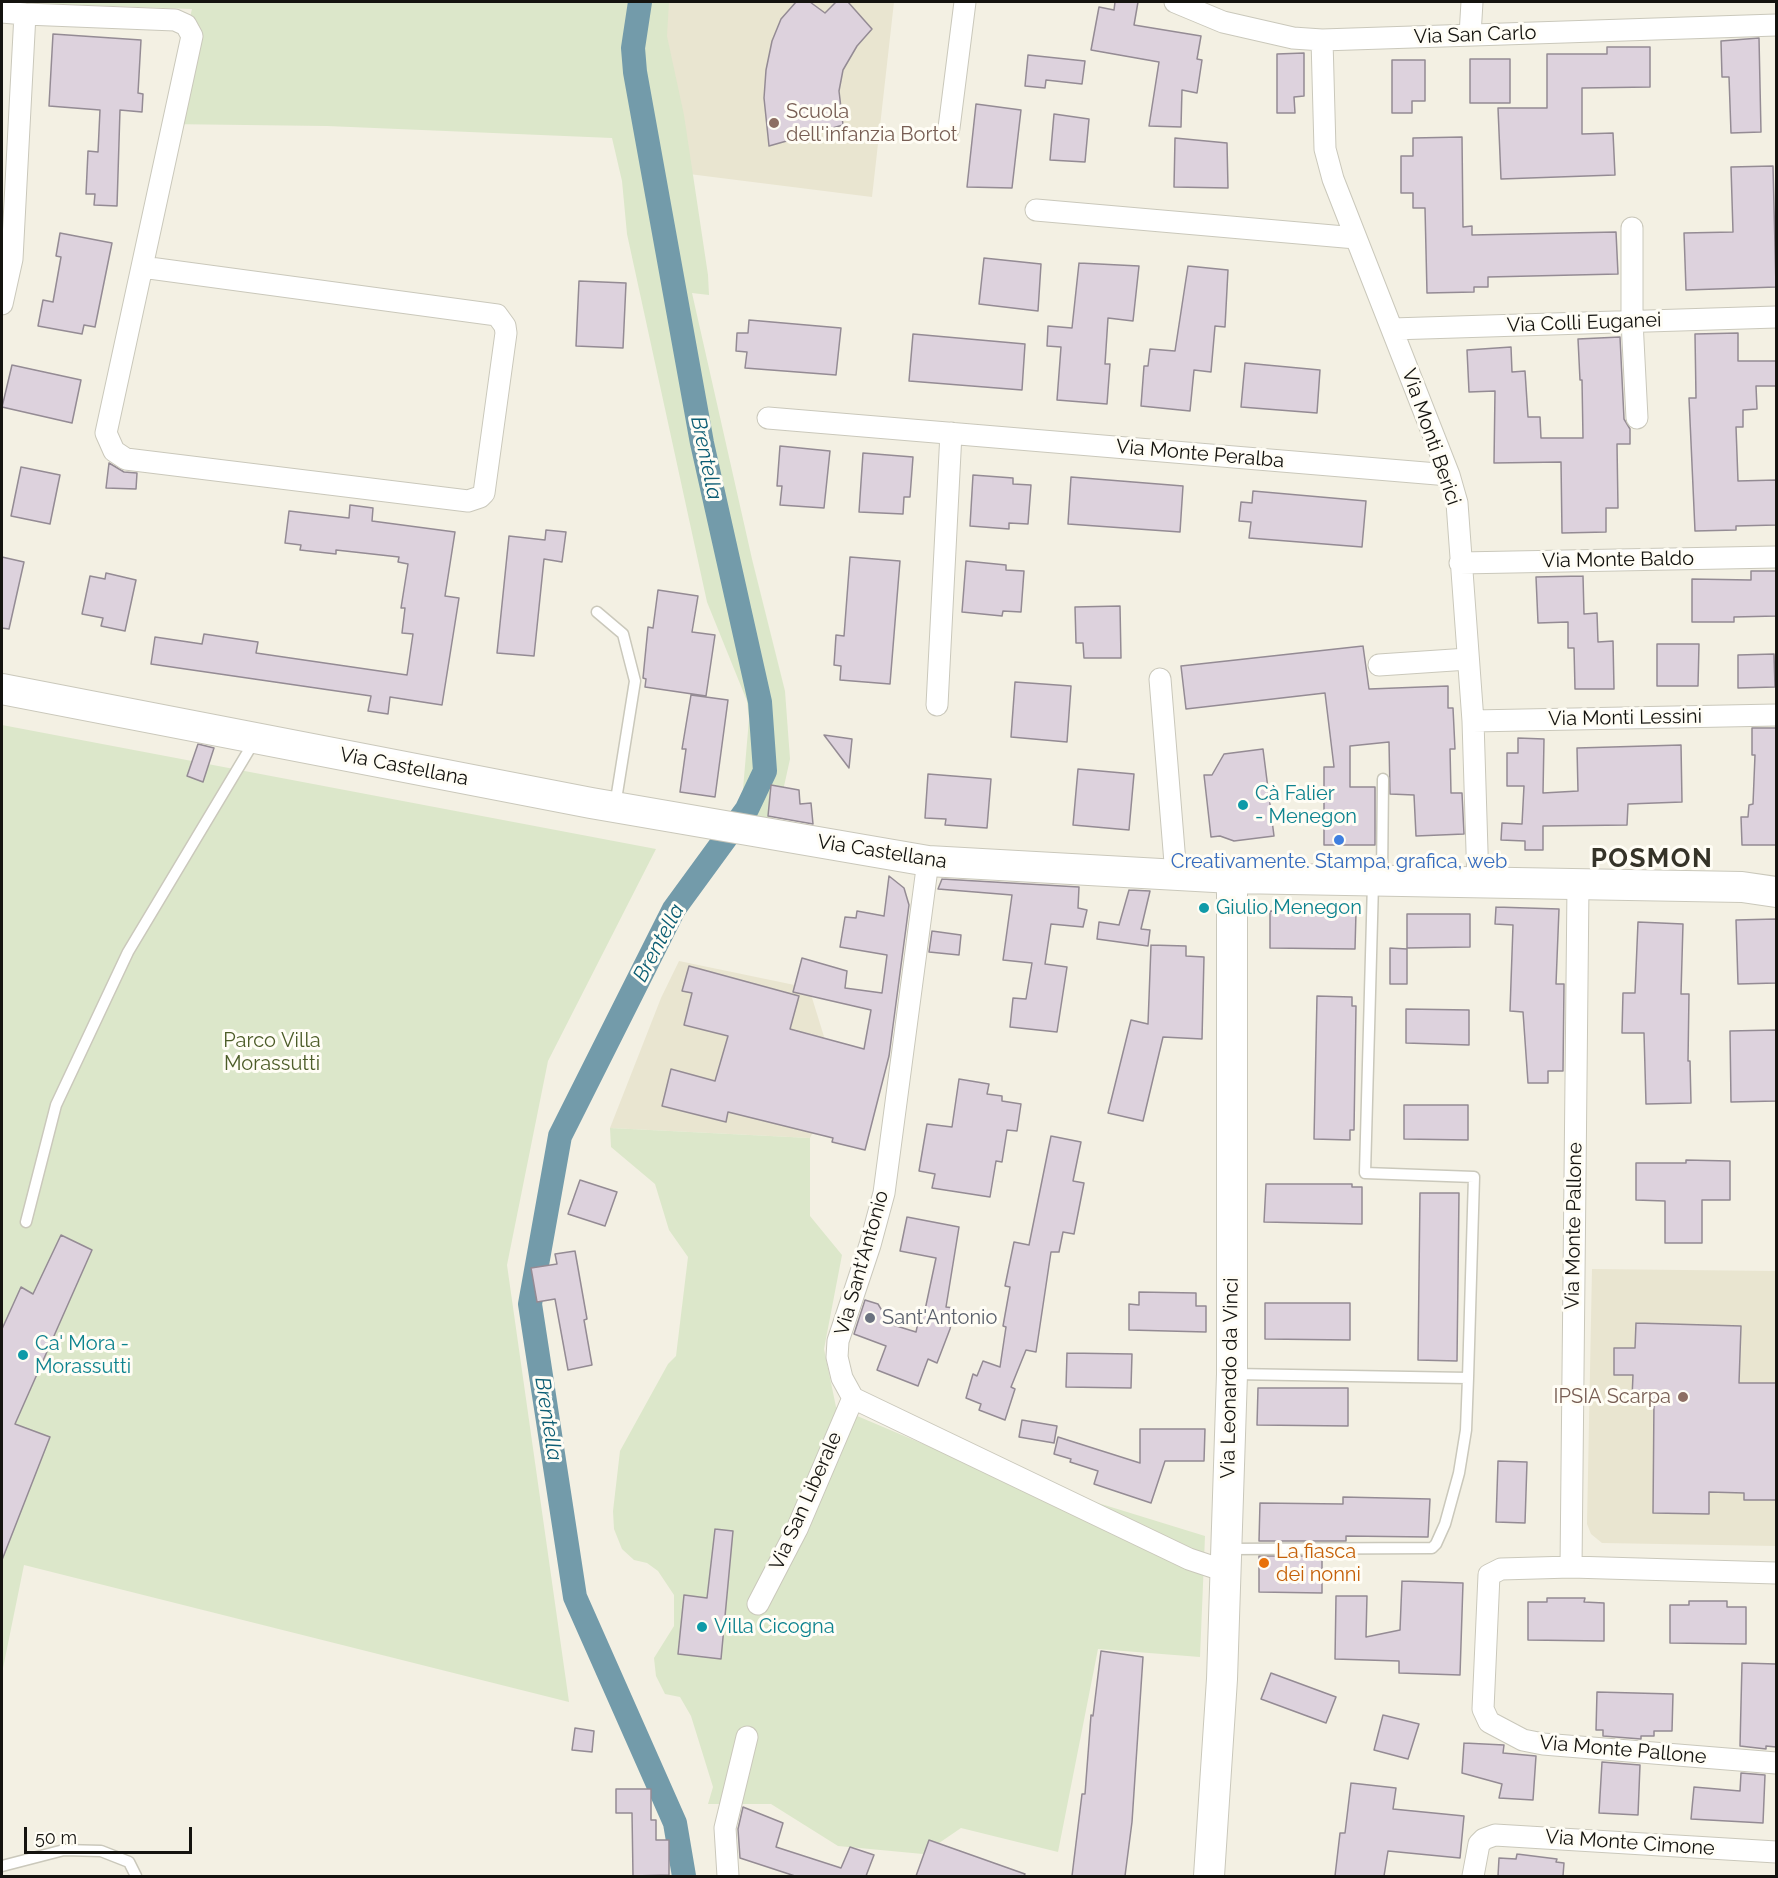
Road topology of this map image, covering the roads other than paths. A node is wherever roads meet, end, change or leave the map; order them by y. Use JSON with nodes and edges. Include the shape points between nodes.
{"nodes":[{"id":1,"x":965,"y":2,"type":"edge"},
{"id":2,"x":1178,"y":2,"type":"edge"},
{"id":3,"x":1472,"y":2,"type":"edge"},
{"id":4,"x":2,"y":12,"type":"edge"},
{"id":5,"x":25,"y":14,"type":"junction"},
{"id":6,"x":1776,"y":25,"type":"edge"},
{"id":7,"x":1470,"y":35,"type":"junction"},
{"id":8,"x":1323,"y":40,"type":"junction"},
{"id":9,"x":950,"y":128,"type":"dead end"},
{"id":10,"x":1036,"y":210,"type":"dead end"},
{"id":11,"x":1632,"y":228,"type":"dead end"},
{"id":12,"x":1356,"y":238,"type":"junction"},
{"id":13,"x":142,"y":267,"type":"junction"},
{"id":14,"x":2,"y":304,"type":"edge"},
{"id":15,"x":1776,"y":317,"type":"edge"},
{"id":16,"x":1632,"y":321,"type":"junction"},
{"id":17,"x":1392,"y":329,"type":"junction"},
{"id":18,"x":768,"y":418,"type":"dead end"},
{"id":19,"x":1637,"y":418,"type":"dead end"},
{"id":20,"x":951,"y":433,"type":"junction"},
{"id":21,"x":1449,"y":475,"type":"junction"},
{"id":22,"x":1776,"y":557,"type":"edge"},
{"id":23,"x":1460,"y":563,"type":"junction"},
{"id":24,"x":597,"y":612,"type":"dead end"},
{"id":25,"x":1468,"y":659,"type":"junction"},
{"id":26,"x":1379,"y":664,"type":"dead end"},
{"id":27,"x":1160,"y":679,"type":"dead end"},
{"id":28,"x":2,"y":689,"type":"edge"},
{"id":29,"x":937,"y":705,"type":"dead end"},
{"id":30,"x":1776,"y":715,"type":"edge"},
{"id":31,"x":1473,"y":721,"type":"junction"},
{"id":32,"x":256,"y":738,"type":"junction"},
{"id":33,"x":1383,"y":779,"type":"dead end"},
{"id":34,"x":615,"y":807,"type":"junction"},
{"id":35,"x":928,"y":861,"type":"junction"},
{"id":36,"x":1176,"y":875,"type":"junction"},
{"id":37,"x":1232,"y":878,"type":"junction"},
{"id":38,"x":1378,"y":881,"type":"junction"},
{"id":39,"x":1478,"y":883,"type":"junction"},
{"id":40,"x":1578,"y":885,"type":"junction"},
{"id":41,"x":1776,"y":892,"type":"edge"},
{"id":42,"x":26,"y":1222,"type":"dead end"},
{"id":43,"x":1232,"y":1374,"type":"junction"},
{"id":44,"x":1468,"y":1378,"type":"junction"},
{"id":45,"x":854,"y":1398,"type":"junction"},
{"id":46,"x":1226,"y":1558,"type":"junction"},
{"id":47,"x":1571,"y":1567,"type":"junction"},
{"id":48,"x":1776,"y":1573,"type":"edge"},
{"id":49,"x":758,"y":1604,"type":"dead end"},
{"id":50,"x":747,"y":1737,"type":"dead end"},
{"id":51,"x":1776,"y":1763,"type":"edge"},
{"id":52,"x":1776,"y":1852,"type":"edge"},
{"id":53,"x":2,"y":1866,"type":"edge"},
{"id":54,"x":136,"y":1876,"type":"edge"},
{"id":55,"x":728,"y":1876,"type":"edge"},
{"id":56,"x":1209,"y":1876,"type":"edge"},
{"id":57,"x":1473,"y":1876,"type":"edge"}],
"edges":[{"from":1,"to":9,"type":"street"},
{"from":2,"to":8,"type":"street","name":"Via San Carlo","via":[[1223,22],[1293,38]]},
{"from":3,"to":7,"type":"street"},
{"from":4,"to":5,"type":"street"},
{"from":5,"to":13,"type":"street","via":[[176,20],[190,29],[192,42]]},
{"from":5,"to":14,"type":"street","via":[[12,259]]},
{"from":6,"to":7,"type":"street","name":"Via San Carlo"},
{"from":7,"to":8,"type":"street","name":"Via San Carlo"},
{"from":8,"to":12,"type":"street","name":"Via Monti Berici","via":[[1325,149]]},
{"from":10,"to":12,"type":"street"},
{"from":11,"to":16,"type":"street"},
{"from":12,"to":17,"type":"street","name":"Via Monti Berici"},
{"from":13,"to":13,"type":"street","via":[[106,433],[119,456],[468,501],[484,493],[506,333],[497,315]]},
{"from":15,"to":16,"type":"street","name":"Via Colli Euganei"},
{"from":16,"to":17,"type":"street","name":"Via Colli Euganei"},
{"from":16,"to":19,"type":"street"},
{"from":17,"to":21,"type":"street","name":"Via Monti Berici"},
{"from":18,"to":20,"type":"street","name":"Via Monte Peralba"},
{"from":20,"to":21,"type":"street","name":"Via Monte Peralba"},
{"from":20,"to":29,"type":"street"},
{"from":21,"to":23,"type":"street","name":"Via Monti Berici","via":[[1457,503]]},
{"from":22,"to":23,"type":"street","name":"Via Monte Baldo"},
{"from":23,"to":25,"type":"street","name":"Via Monti Berici"},
{"from":24,"to":34,"type":"lane","via":[[623,634],[635,681]]},
{"from":25,"to":26,"type":"street"},
{"from":25,"to":31,"type":"street","name":"Via Monti Berici"},
{"from":27,"to":36,"type":"street"},
{"from":28,"to":32,"type":"main road","name":"Via Castellana"},
{"from":30,"to":31,"type":"street","name":"Via Monti Lessini"},
{"from":31,"to":39,"type":"street","name":"Via Monti Berici"},
{"from":32,"to":34,"type":"main road","name":"Via Castellana"},
{"from":32,"to":42,"type":"lane","via":[[128,952],[56,1105]]},
{"from":33,"to":38,"type":"lane"},
{"from":34,"to":35,"type":"main road","name":"Via Castellana"},
{"from":35,"to":36,"type":"main road","name":"Via Castellana"},
{"from":35,"to":45,"type":"street","name":"Via Sant'Antonio","via":[[884,1193],[838,1341],[842,1378]]},
{"from":36,"to":37,"type":"main road","name":"Via Castellana"},
{"from":37,"to":38,"type":"main road","name":"Via Castellana"},
{"from":37,"to":43,"type":"main road","name":"Via Leonardo da Vinci"},
{"from":38,"to":39,"type":"main road","name":"Via Castellana"},
{"from":38,"to":44,"type":"lane","via":[[1365,1173],[1474,1177]]},
{"from":39,"to":40,"type":"main road","name":"Via Castellana"},
{"from":40,"to":41,"type":"main road","name":"Via Castellana","via":[[1742,886]]},
{"from":40,"to":47,"type":"street","name":"Via Monte Pallone"},
{"from":43,"to":44,"type":"lane"},
{"from":43,"to":46,"type":"main road","name":"Via Leonardo da Vinci"},
{"from":44,"to":46,"type":"lane","via":[[1459,1473],[1445,1524],[1432,1548]]},
{"from":45,"to":46,"type":"street","via":[[1189,1559],[1213,1567]]},
{"from":45,"to":49,"type":"street","name":"Via San Liberale"},
{"from":46,"to":56,"type":"main road","name":"Via Leonardo da Vinci"},
{"from":47,"to":48,"type":"street","name":"Via Monte Pallone"},
{"from":47,"to":51,"type":"street","name":"Via Monte Pallone","via":[[1501,1569],[1489,1575],[1483,1709],[1489,1722],[1523,1740],[1543,1744]]},
{"from":50,"to":55,"type":"street","via":[[725,1828]]},
{"from":52,"to":57,"type":"street","name":"Via Monte Cimone","via":[[1495,1835],[1479,1844]]},
{"from":53,"to":54,"type":"lane","via":[[64,1850],[101,1851],[129,1862]]}]}
